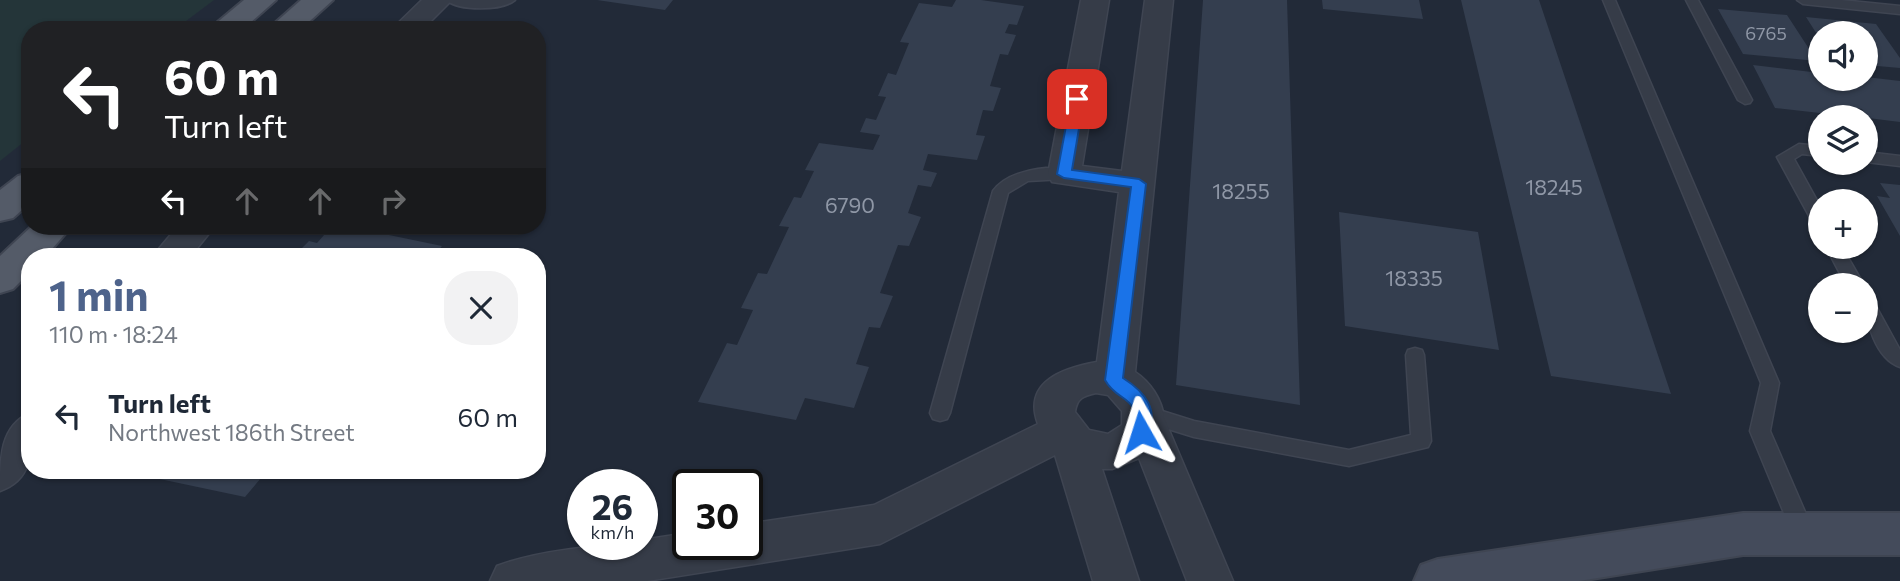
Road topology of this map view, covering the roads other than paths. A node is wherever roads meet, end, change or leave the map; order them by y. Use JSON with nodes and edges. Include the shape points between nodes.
{"nodes":[{"id":1,"x":262,"y":0,"type":"edge"},
{"id":2,"x":319,"y":0,"type":"edge"},
{"id":3,"x":438,"y":0,"type":"edge"},
{"id":4,"x":452,"y":0,"type":"edge"},
{"id":5,"x":509,"y":0,"type":"edge"},
{"id":6,"x":1095,"y":0,"type":"edge"},
{"id":7,"x":1159,"y":0,"type":"edge"},
{"id":8,"x":1609,"y":0,"type":"edge"},
{"id":9,"x":1692,"y":0,"type":"edge"},
{"id":10,"x":1803,"y":0,"type":"edge"},
{"id":11,"x":1900,"y":10,"type":"edge"},
{"id":12,"x":235,"y":21,"type":"edge"},
{"id":13,"x":293,"y":21,"type":"edge"},
{"id":14,"x":415,"y":21,"type":"edge"},
{"id":15,"x":1745,"y":100,"type":"dead end"},
{"id":16,"x":1808,"y":150,"type":"edge"},
{"id":17,"x":1878,"y":158,"type":"edge"},
{"id":18,"x":1900,"y":161,"type":"edge"},
{"id":19,"x":1064,"y":174,"type":"junction"},
{"id":20,"x":1139,"y":184,"type":"junction"},
{"id":21,"x":21,"y":192,"type":"edge"},
{"id":22,"x":1808,"y":199,"type":"edge"},
{"id":23,"x":0,"y":209,"type":"edge"},
{"id":24,"x":45,"y":235,"type":"edge"},
{"id":25,"x":190,"y":235,"type":"edge"},
{"id":26,"x":32,"y":248,"type":"edge"},
{"id":27,"x":178,"y":248,"type":"edge"},
{"id":28,"x":21,"y":258,"type":"edge"},
{"id":29,"x":0,"y":279,"type":"edge"},
{"id":30,"x":1878,"y":326,"type":"edge"},
{"id":31,"x":1415,"y":355,"type":"dead end"},
{"id":32,"x":1900,"y":360,"type":"edge"},
{"id":33,"x":1114,"y":380,"type":"junction"},
{"id":34,"x":940,"y":413,"type":"dead end"},
{"id":35,"x":1144,"y":416,"type":"junction"},
{"id":36,"x":1066,"y":437,"type":"junction"},
{"id":37,"x":21,"y":443,"type":"edge"},
{"id":38,"x":0,"y":473,"type":"edge"},
{"id":39,"x":1804,"y":534,"type":"junction"},
{"id":40,"x":1900,"y":534,"type":"edge"},
{"id":41,"x":1603,"y":569,"type":"edge"},
{"id":42,"x":1520,"y":575,"type":"edge"},
{"id":43,"x":513,"y":581,"type":"edge"},
{"id":44,"x":1116,"y":581,"type":"edge"},
{"id":45,"x":1210,"y":581,"type":"edge"},
{"id":46,"x":1438,"y":581,"type":"edge"}],
"edges":[{"from":1,"to":12,"type":"main road"},
{"from":2,"to":13,"type":"main road"},
{"from":3,"to":14,"type":"street"},
{"from":4,"to":5,"type":"lane","via":[[481,4]]},
{"from":6,"to":19,"type":"street"},
{"from":7,"to":20,"type":"street"},
{"from":8,"to":39,"type":"lane","via":[[1770,383],[1760,431]]},
{"from":9,"to":15,"type":"lane"},
{"from":10,"to":11,"type":"lane"},
{"from":16,"to":22,"type":"lane","via":[[1799,149],[1785,158]]},
{"from":17,"to":18,"type":"lane"},
{"from":19,"to":20,"type":"street"},
{"from":19,"to":34,"type":"lane","via":[[1027,175],[1001,191]]},
{"from":20,"to":33,"type":"street"},
{"from":21,"to":23,"type":"main road"},
{"from":24,"to":26,"type":"main road"},
{"from":25,"to":27,"type":"street"},
{"from":28,"to":29,"type":"main road"},
{"from":30,"to":32,"type":"lane"},
{"from":31,"to":35,"type":"lane","via":[[1422,441],[1349,458]]},
{"from":33,"to":35,"type":"street","via":[[1135,395]]},
{"from":33,"to":36,"type":"street","via":[[1087,378],[1067,385],[1058,394],[1054,419]]},
{"from":35,"to":36,"type":"street","via":[[1141,432],[1119,449],[1086,449]]},
{"from":35,"to":45,"type":"street"},
{"from":36,"to":43,"type":"street","via":[[880,524]]},
{"from":36,"to":44,"type":"street"},
{"from":37,"to":38,"type":"street"},
{"from":39,"to":40,"type":"street"},
{"from":39,"to":41,"type":"street","via":[[1743,534]]},
{"from":41,"to":42,"type":"street"},
{"from":42,"to":46,"type":"street"}]}
